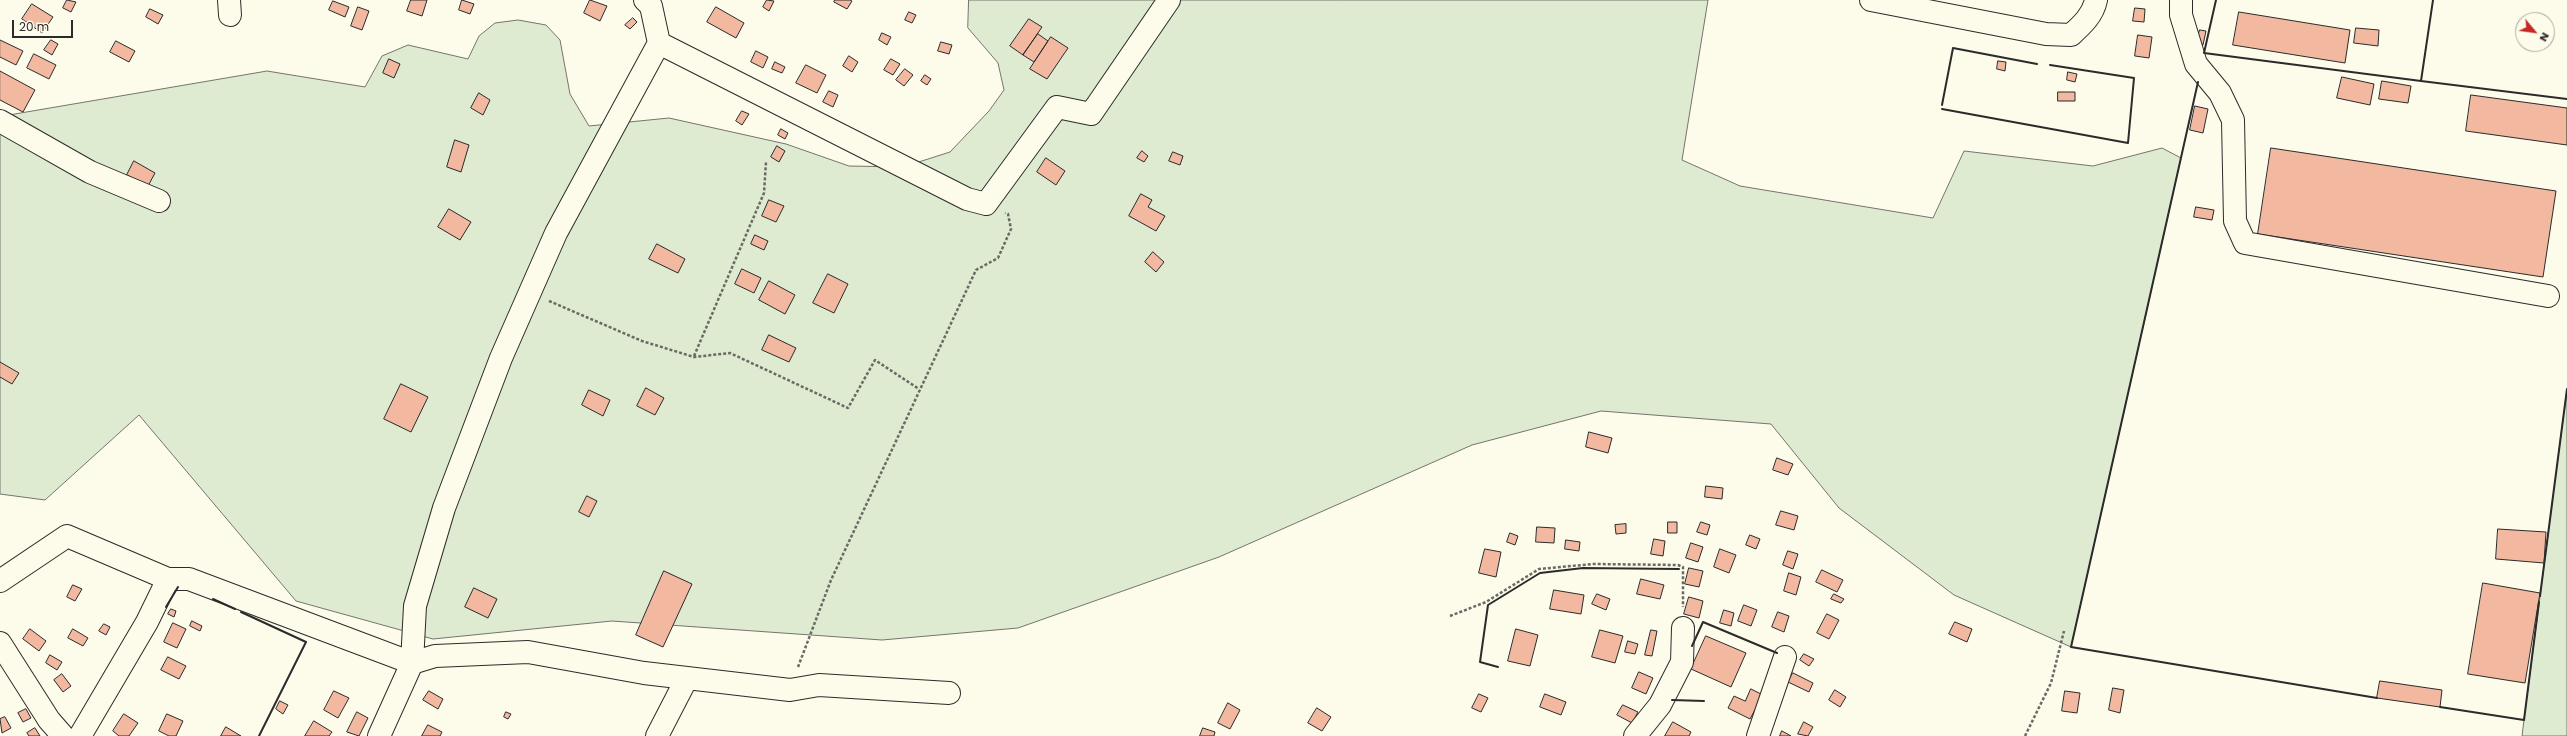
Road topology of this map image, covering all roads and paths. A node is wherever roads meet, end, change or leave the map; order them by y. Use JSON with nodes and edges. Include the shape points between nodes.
{"nodes":[{"id":1,"x":645,"y":0,"type":"edge"},
{"id":2,"x":1168,"y":0,"type":"edge"},
{"id":3,"x":1871,"y":0,"type":"edge"},
{"id":4,"x":2096,"y":0,"type":"edge"},
{"id":5,"x":2181,"y":0,"type":"edge"},
{"id":6,"x":660,"y":43,"type":"junction"},
{"id":7,"x":0,"y":121,"type":"edge"},
{"id":8,"x":766,"y":162,"type":"dead end"},
{"id":9,"x":159,"y":201,"type":"dead end"},
{"id":10,"x":986,"y":204,"type":"junction"},
{"id":11,"x":530,"y":292,"type":"junction"},
{"id":12,"x":2548,"y":296,"type":"dead end"},
{"id":13,"x":694,"y":357,"type":"junction"},
{"id":14,"x":919,"y":389,"type":"junction"},
{"id":15,"x":168,"y":578,"type":"junction"},
{"id":16,"x":0,"y":581,"type":"edge"},
{"id":17,"x":1450,"y":616,"type":"dead end"},
{"id":18,"x":1683,"y":628,"type":"joint"},
{"id":19,"x":2064,"y":631,"type":"dead end"},
{"id":20,"x":0,"y":643,"type":"edge"},
{"id":21,"x":1785,"y":657,"type":"dead end"},
{"id":22,"x":412,"y":663,"type":"junction"},
{"id":23,"x":687,"y":678,"type":"junction"},
{"id":24,"x":790,"y":690,"type":"junction"},
{"id":25,"x":949,"y":693,"type":"dead end"},
{"id":26,"x":63,"y":736,"type":"edge"},
{"id":27,"x":80,"y":736,"type":"edge"},
{"id":28,"x":379,"y":736,"type":"edge"},
{"id":29,"x":657,"y":736,"type":"edge"},
{"id":30,"x":1635,"y":736,"type":"edge"},
{"id":31,"x":1758,"y":736,"type":"edge"},
{"id":32,"x":2025,"y":736,"type":"edge"}],
"edges":[{"from":1,"to":6,"type":"street","via":[[651,6]]},
{"from":2,"to":10,"type":"street","via":[[1092,114],[1056,107]]},
{"from":3,"to":4,"type":"street","via":[[2046,34],[2071,35],[2084,23]]},
{"from":5,"to":12,"type":"street","via":[[2181,15],[2196,64],[2220,93],[2233,120],[2235,221],[2245,243]]},
{"from":6,"to":10,"type":"street","via":[[960,196]]},
{"from":6,"to":11,"type":"street","via":[[556,234]]},
{"from":7,"to":9,"type":"street","via":[[90,172]]},
{"from":8,"to":13,"type":"path","via":[[764,193]]},
{"from":10,"to":14,"type":"path","via":[[1008,214],[1011,229],[998,258],[976,270]]},
{"from":11,"to":13,"type":"path","via":[[642,341]]},
{"from":11,"to":22,"type":"street","via":[[501,358],[444,508],[414,606]]},
{"from":13,"to":14,"type":"path","via":[[730,353],[848,408],[875,360]]},
{"from":14,"to":24,"type":"path","via":[[831,580]]},
{"from":15,"to":16,"type":"street","via":[[67,536]]},
{"from":15,"to":22,"type":"street","via":[[189,579]]},
{"from":15,"to":27,"type":"street","via":[[147,622]]},
{"from":17,"to":18,"type":"path","via":[[1486,602],[1539,569],[1592,564],[1678,565],[1683,567]]},
{"from":18,"to":30,"type":"street","via":[[1682,662],[1660,705]]},
{"from":19,"to":32,"type":"path","via":[[2051,683]]},
{"from":20,"to":26,"type":"street","via":[[49,720]]},
{"from":21,"to":31,"type":"street"},
{"from":22,"to":23,"type":"street","via":[[435,656],[528,652]]},
{"from":22,"to":28,"type":"street"},
{"from":23,"to":24,"type":"street"},
{"from":23,"to":29,"type":"street"},
{"from":24,"to":25,"type":"street","via":[[819,685]]}]}
